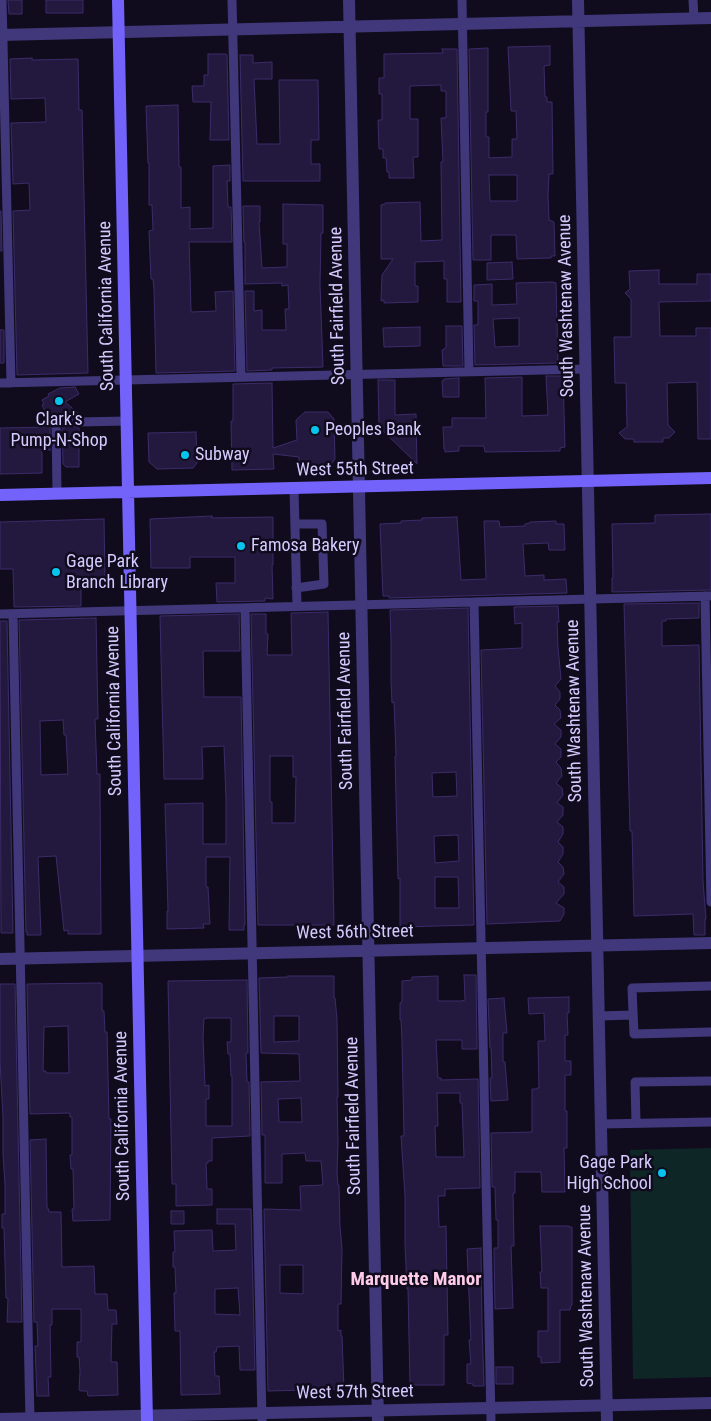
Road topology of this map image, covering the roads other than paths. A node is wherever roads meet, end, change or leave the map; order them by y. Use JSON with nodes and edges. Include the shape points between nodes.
{"nodes":[{"id":1,"x":2,"y":0,"type":"edge"},
{"id":2,"x":118,"y":0,"type":"edge"},
{"id":3,"x":232,"y":0,"type":"edge"},
{"id":4,"x":349,"y":0,"type":"edge"},
{"id":5,"x":462,"y":0,"type":"edge"},
{"id":6,"x":578,"y":0,"type":"edge"},
{"id":7,"x":694,"y":0,"type":"edge"},
{"id":8,"x":711,"y":18,"type":"edge"},
{"id":9,"x":694,"y":19,"type":"junction"},
{"id":10,"x":579,"y":22,"type":"junction"},
{"id":11,"x":462,"y":24,"type":"junction"},
{"id":12,"x":350,"y":27,"type":"junction"},
{"id":13,"x":233,"y":30,"type":"junction"},
{"id":14,"x":119,"y":32,"type":"junction"},
{"id":15,"x":1,"y":35,"type":"edge"},
{"id":16,"x":586,"y":369,"type":"junction"},
{"id":17,"x":469,"y":372,"type":"junction"},
{"id":18,"x":357,"y":374,"type":"junction"},
{"id":19,"x":241,"y":377,"type":"junction"},
{"id":20,"x":126,"y":379,"type":"junction"},
{"id":21,"x":11,"y":382,"type":"junction"},
{"id":22,"x":0,"y":383,"type":"edge"},
{"id":23,"x":127,"y":421,"type":"junction"},
{"id":24,"x":62,"y":422,"type":"dead end"},
{"id":25,"x":78,"y":422,"type":"dead end"},
{"id":26,"x":711,"y":478,"type":"edge"},
{"id":27,"x":588,"y":481,"type":"junction"},
{"id":28,"x":359,"y":487,"type":"junction"},
{"id":29,"x":294,"y":489,"type":"junction"},
{"id":30,"x":128,"y":492,"type":"junction"},
{"id":31,"x":56,"y":493,"type":"junction"},
{"id":32,"x":0,"y":494,"type":"edge"},
{"id":33,"x":295,"y":524,"type":"junction"},
{"id":34,"x":296,"y":588,"type":"junction"},
{"id":35,"x":708,"y":596,"type":"edge"},
{"id":36,"x":590,"y":599,"type":"junction"},
{"id":37,"x":474,"y":602,"type":"junction"},
{"id":38,"x":361,"y":605,"type":"junction"},
{"id":39,"x":297,"y":606,"type":"junction"},
{"id":40,"x":245,"y":608,"type":"junction"},
{"id":41,"x":131,"y":610,"type":"junction"},
{"id":42,"x":0,"y":614,"type":"edge"},
{"id":43,"x":13,"y":614,"type":"junction"},
{"id":44,"x":711,"y":902,"type":"edge"},
{"id":45,"x":711,"y":943,"type":"edge"},
{"id":46,"x":597,"y":945,"type":"junction"},
{"id":47,"x":481,"y":948,"type":"junction"},
{"id":48,"x":368,"y":951,"type":"junction"},
{"id":49,"x":252,"y":953,"type":"junction"},
{"id":50,"x":137,"y":956,"type":"junction"},
{"id":51,"x":0,"y":959,"type":"edge"},
{"id":52,"x":21,"y":959,"type":"junction"},
{"id":53,"x":711,"y":986,"type":"edge"},
{"id":54,"x":633,"y":1015,"type":"junction"},
{"id":55,"x":599,"y":1016,"type":"junction"},
{"id":56,"x":711,"y":1032,"type":"edge"},
{"id":57,"x":711,"y":1081,"type":"edge"},
{"id":58,"x":711,"y":1122,"type":"edge"},
{"id":59,"x":601,"y":1124,"type":"junction"},
{"id":60,"x":636,"y":1124,"type":"junction"},
{"id":61,"x":711,"y":1403,"type":"edge"},
{"id":62,"x":606,"y":1405,"type":"junction"},
{"id":63,"x":491,"y":1408,"type":"junction"},
{"id":64,"x":378,"y":1416,"type":"edge"},
{"id":65,"x":262,"y":1417,"type":"edge"},
{"id":66,"x":147,"y":1418,"type":"edge"},
{"id":67,"x":0,"y":1419,"type":"edge"},
{"id":68,"x":30,"y":1420,"type":"edge"},
{"id":69,"x":491,"y":1421,"type":"edge"},
{"id":70,"x":607,"y":1421,"type":"edge"}],
"edges":[{"from":1,"to":15,"type":"lane"},
{"from":2,"to":14,"type":"street","name":"South California Avenue"},
{"from":3,"to":13,"type":"lane"},
{"from":4,"to":12,"type":"street","name":"South Fairfield Avenue"},
{"from":5,"to":11,"type":"lane"},
{"from":6,"to":10,"type":"street","name":"South Washtenaw Avenue"},
{"from":7,"to":9,"type":"lane"},
{"from":8,"to":9,"type":"street"},
{"from":9,"to":10,"type":"street"},
{"from":10,"to":11,"type":"street"},
{"from":10,"to":16,"type":"street","name":"South Washtenaw Avenue"},
{"from":11,"to":12,"type":"street"},
{"from":11,"to":17,"type":"lane"},
{"from":12,"to":13,"type":"street"},
{"from":12,"to":18,"type":"street","name":"South Fairfield Avenue"},
{"from":13,"to":14,"type":"street"},
{"from":13,"to":19,"type":"lane"},
{"from":14,"to":15,"type":"street"},
{"from":14,"to":20,"type":"street","name":"South California Avenue"},
{"from":15,"to":21,"type":"lane"},
{"from":16,"to":17,"type":"lane"},
{"from":16,"to":27,"type":"street","name":"South Washtenaw Avenue"},
{"from":17,"to":18,"type":"lane"},
{"from":18,"to":19,"type":"lane"},
{"from":18,"to":28,"type":"street","name":"South Fairfield Avenue"},
{"from":19,"to":20,"type":"lane"},
{"from":20,"to":21,"type":"lane"},
{"from":20,"to":23,"type":"street","name":"South California Avenue"},
{"from":21,"to":22,"type":"lane"},
{"from":23,"to":25,"type":"lane"},
{"from":23,"to":30,"type":"street","name":"South California Avenue"},
{"from":24,"to":31,"type":"lane","via":[[56,423]]},
{"from":26,"to":27,"type":"street","name":"West 55th Street"},
{"from":27,"to":28,"type":"street","name":"West 55th Street"},
{"from":27,"to":36,"type":"street","name":"South Washtenaw Avenue"},
{"from":28,"to":29,"type":"street","name":"West 55th Street"},
{"from":28,"to":38,"type":"street","name":"South Fairfield Avenue"},
{"from":29,"to":30,"type":"street","name":"West 55th Street"},
{"from":29,"to":33,"type":"lane"},
{"from":30,"to":31,"type":"street","name":"West 55th Street"},
{"from":30,"to":41,"type":"street","name":"South California Avenue"},
{"from":31,"to":32,"type":"street","name":"West 55th Street"},
{"from":33,"to":34,"type":"lane"},
{"from":33,"to":34,"type":"lane","via":[[322,524],[324,584]]},
{"from":34,"to":39,"type":"lane"},
{"from":35,"to":36,"type":"lane"},
{"from":35,"to":44,"type":"lane"},
{"from":36,"to":37,"type":"lane"},
{"from":36,"to":46,"type":"street","name":"South Washtenaw Avenue"},
{"from":37,"to":38,"type":"lane"},
{"from":37,"to":47,"type":"lane"},
{"from":38,"to":39,"type":"lane"},
{"from":38,"to":48,"type":"street","name":"South Fairfield Avenue"},
{"from":39,"to":40,"type":"lane"},
{"from":40,"to":41,"type":"lane"},
{"from":40,"to":49,"type":"lane"},
{"from":41,"to":43,"type":"lane"},
{"from":41,"to":50,"type":"street","name":"South California Avenue"},
{"from":42,"to":43,"type":"lane"},
{"from":43,"to":52,"type":"lane"},
{"from":45,"to":46,"type":"street","name":"West 56th Street"},
{"from":46,"to":47,"type":"street","name":"West 56th Street"},
{"from":46,"to":55,"type":"street","name":"South Washtenaw Avenue"},
{"from":47,"to":48,"type":"street","name":"West 56th Street"},
{"from":47,"to":63,"type":"lane"},
{"from":48,"to":49,"type":"street","name":"West 56th Street"},
{"from":48,"to":64,"type":"street","name":"South Fairfield Avenue"},
{"from":49,"to":50,"type":"street","name":"West 56th Street"},
{"from":49,"to":65,"type":"lane"},
{"from":50,"to":52,"type":"street","name":"West 56th Street"},
{"from":50,"to":66,"type":"street","name":"South California Avenue"},
{"from":51,"to":52,"type":"street","name":"West 56th Street"},
{"from":52,"to":68,"type":"lane"},
{"from":53,"to":54,"type":"lane","via":[[632,988]]},
{"from":54,"to":55,"type":"lane"},
{"from":54,"to":56,"type":"lane","via":[[634,1034]]},
{"from":55,"to":59,"type":"street","name":"South Washtenaw Avenue"},
{"from":57,"to":60,"type":"lane","via":[[635,1082]]},
{"from":58,"to":60,"type":"lane"},
{"from":59,"to":60,"type":"lane"},
{"from":59,"to":62,"type":"street","name":"South Washtenaw Avenue"},
{"from":61,"to":62,"type":"street","name":"West 57th Street"},
{"from":62,"to":63,"type":"street","name":"West 57th Street"},
{"from":62,"to":70,"type":"street","name":"South Washtenaw Avenue"},
{"from":63,"to":64,"type":"street","name":"West 57th Street"},
{"from":63,"to":69,"type":"lane"},
{"from":64,"to":65,"type":"street","name":"West 57th Street"},
{"from":65,"to":66,"type":"street","name":"West 57th Street"},
{"from":66,"to":68,"type":"street","name":"West 57th Street"},
{"from":67,"to":68,"type":"street","name":"West 57th Street"}]}
